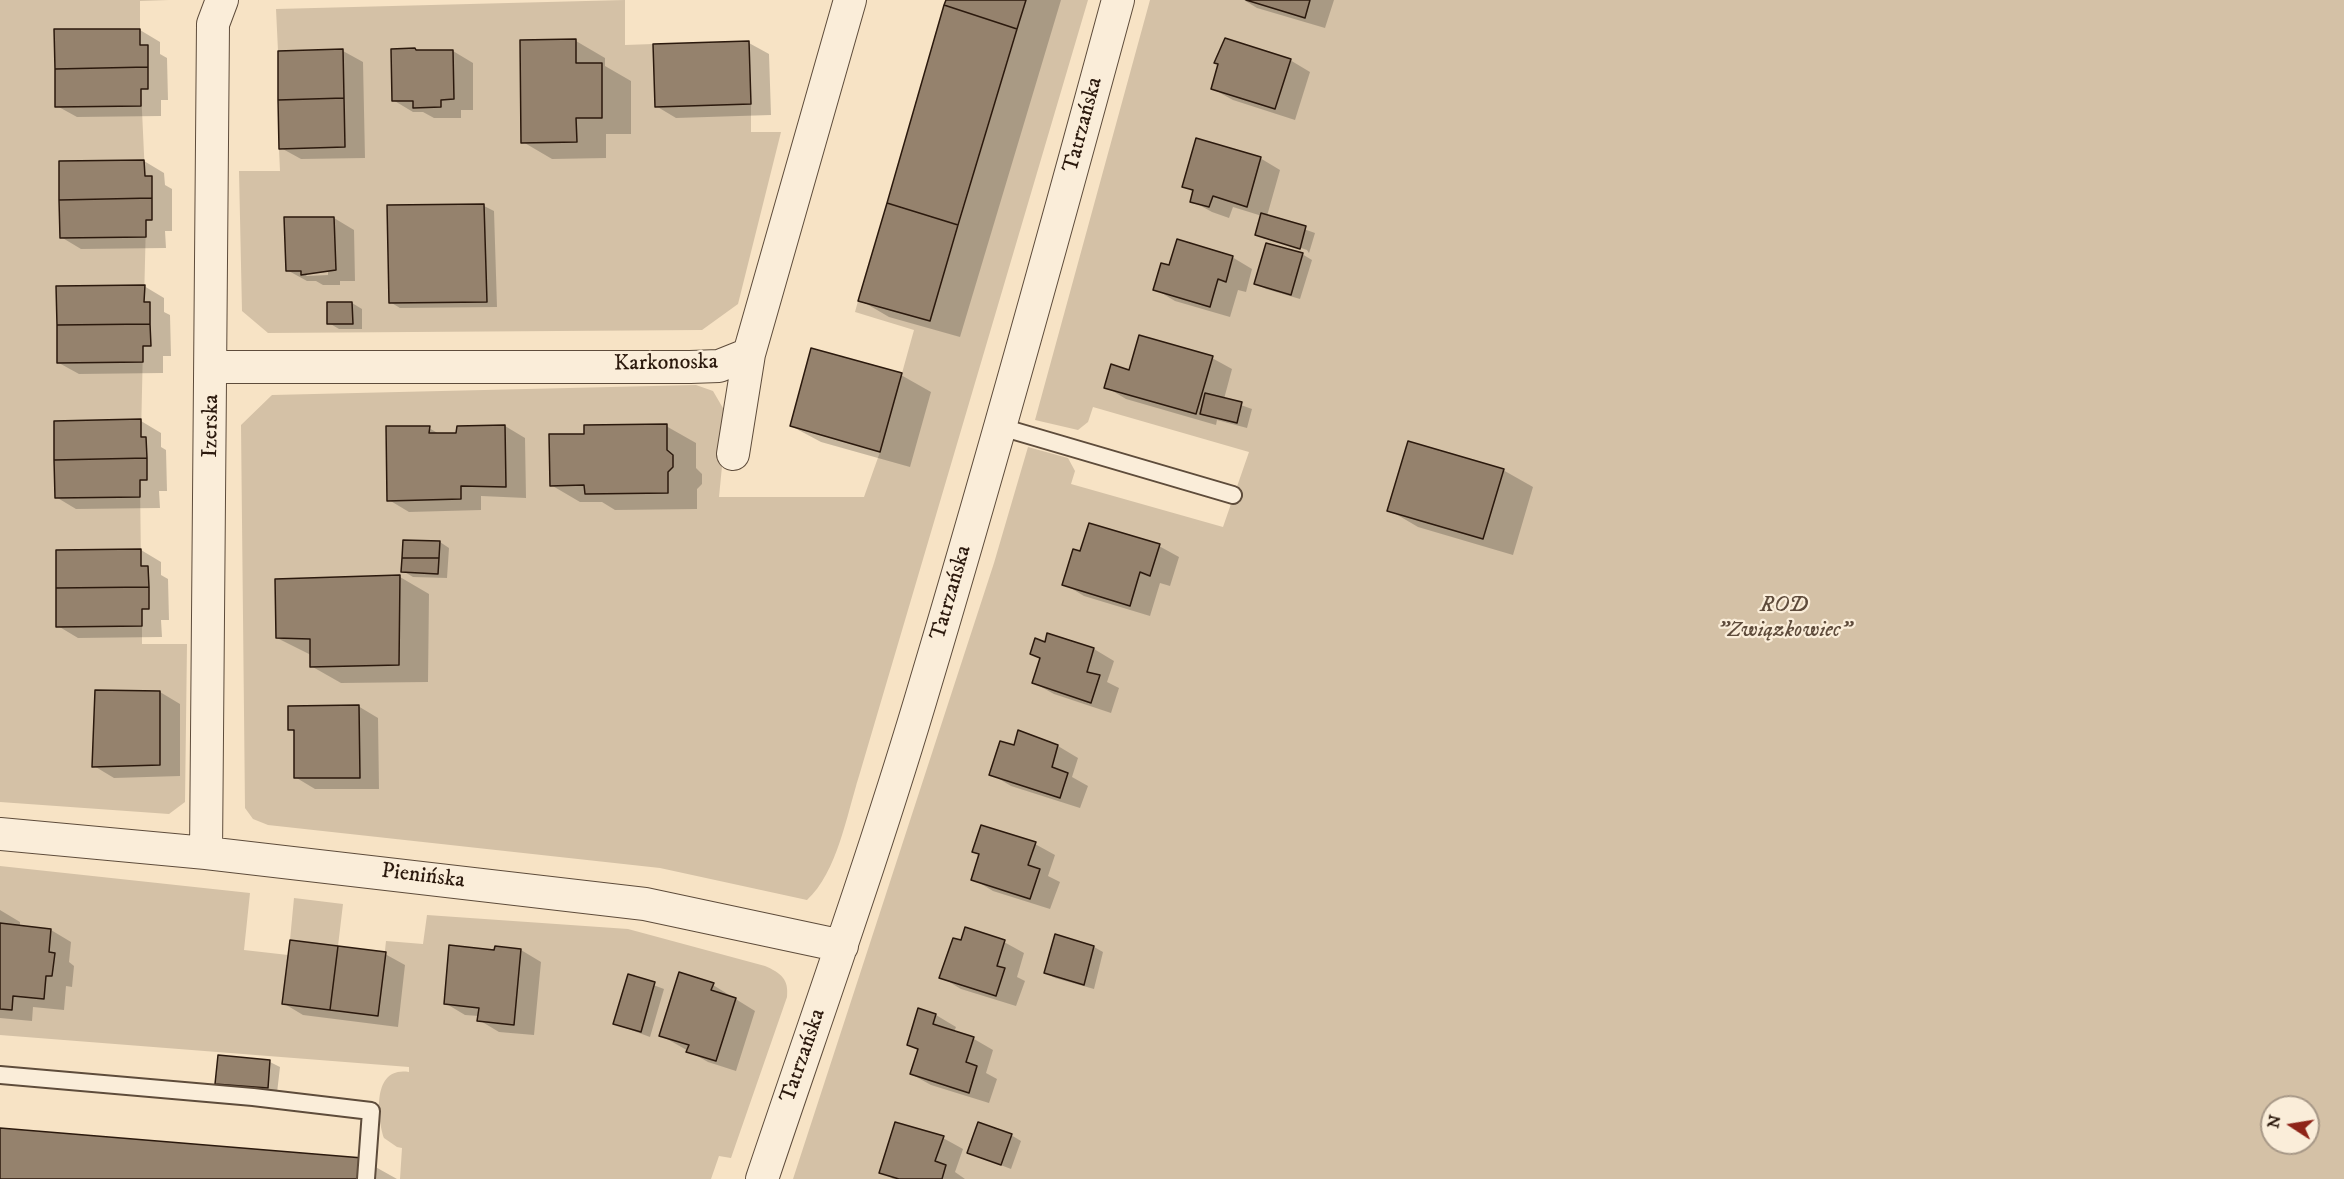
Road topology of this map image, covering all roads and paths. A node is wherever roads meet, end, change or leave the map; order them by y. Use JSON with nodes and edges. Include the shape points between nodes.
{"nodes":[{"id":1,"x":222,"y":0,"type":"edge"},
{"id":2,"x":850,"y":0,"type":"edge"},
{"id":3,"x":1118,"y":0,"type":"edge"},
{"id":4,"x":749,"y":354,"type":"junction"},
{"id":5,"x":212,"y":367,"type":"junction"},
{"id":6,"x":1000,"y":427,"type":"junction"},
{"id":7,"x":733,"y":454,"type":"dead end"},
{"id":8,"x":1233,"y":495,"type":"dead end"},
{"id":9,"x":0,"y":834,"type":"edge"},
{"id":10,"x":206,"y":853,"type":"junction"},
{"id":11,"x":842,"y":946,"type":"junction"},
{"id":12,"x":0,"y":1075,"type":"edge"},
{"id":13,"x":366,"y":1179,"type":"edge"},
{"id":14,"x":762,"y":1179,"type":"edge"}],
"edges":[{"from":1,"to":5,"type":"street","name":"Izerska","via":[[213,24]]},
{"from":2,"to":4,"type":"street","name":"Karkonoska"},
{"from":3,"to":6,"type":"street","name":"Tatrzańska"},
{"from":4,"to":5,"type":"street","name":"Karkonoska","via":[[719,366],[690,367]]},
{"from":4,"to":7,"type":"street"},
{"from":5,"to":10,"type":"street","name":"Izerska"},
{"from":6,"to":8,"type":"lane"},
{"from":6,"to":11,"type":"street","name":"Tatrzańska","via":[[925,687]]},
{"from":9,"to":10,"type":"street","name":"Pienińska"},
{"from":10,"to":11,"type":"street","name":"Pienińska","via":[[645,904]]},
{"from":11,"to":14,"type":"street","name":"Tatrzańska"},
{"from":12,"to":13,"type":"lane","via":[[371,1111]]}]}
